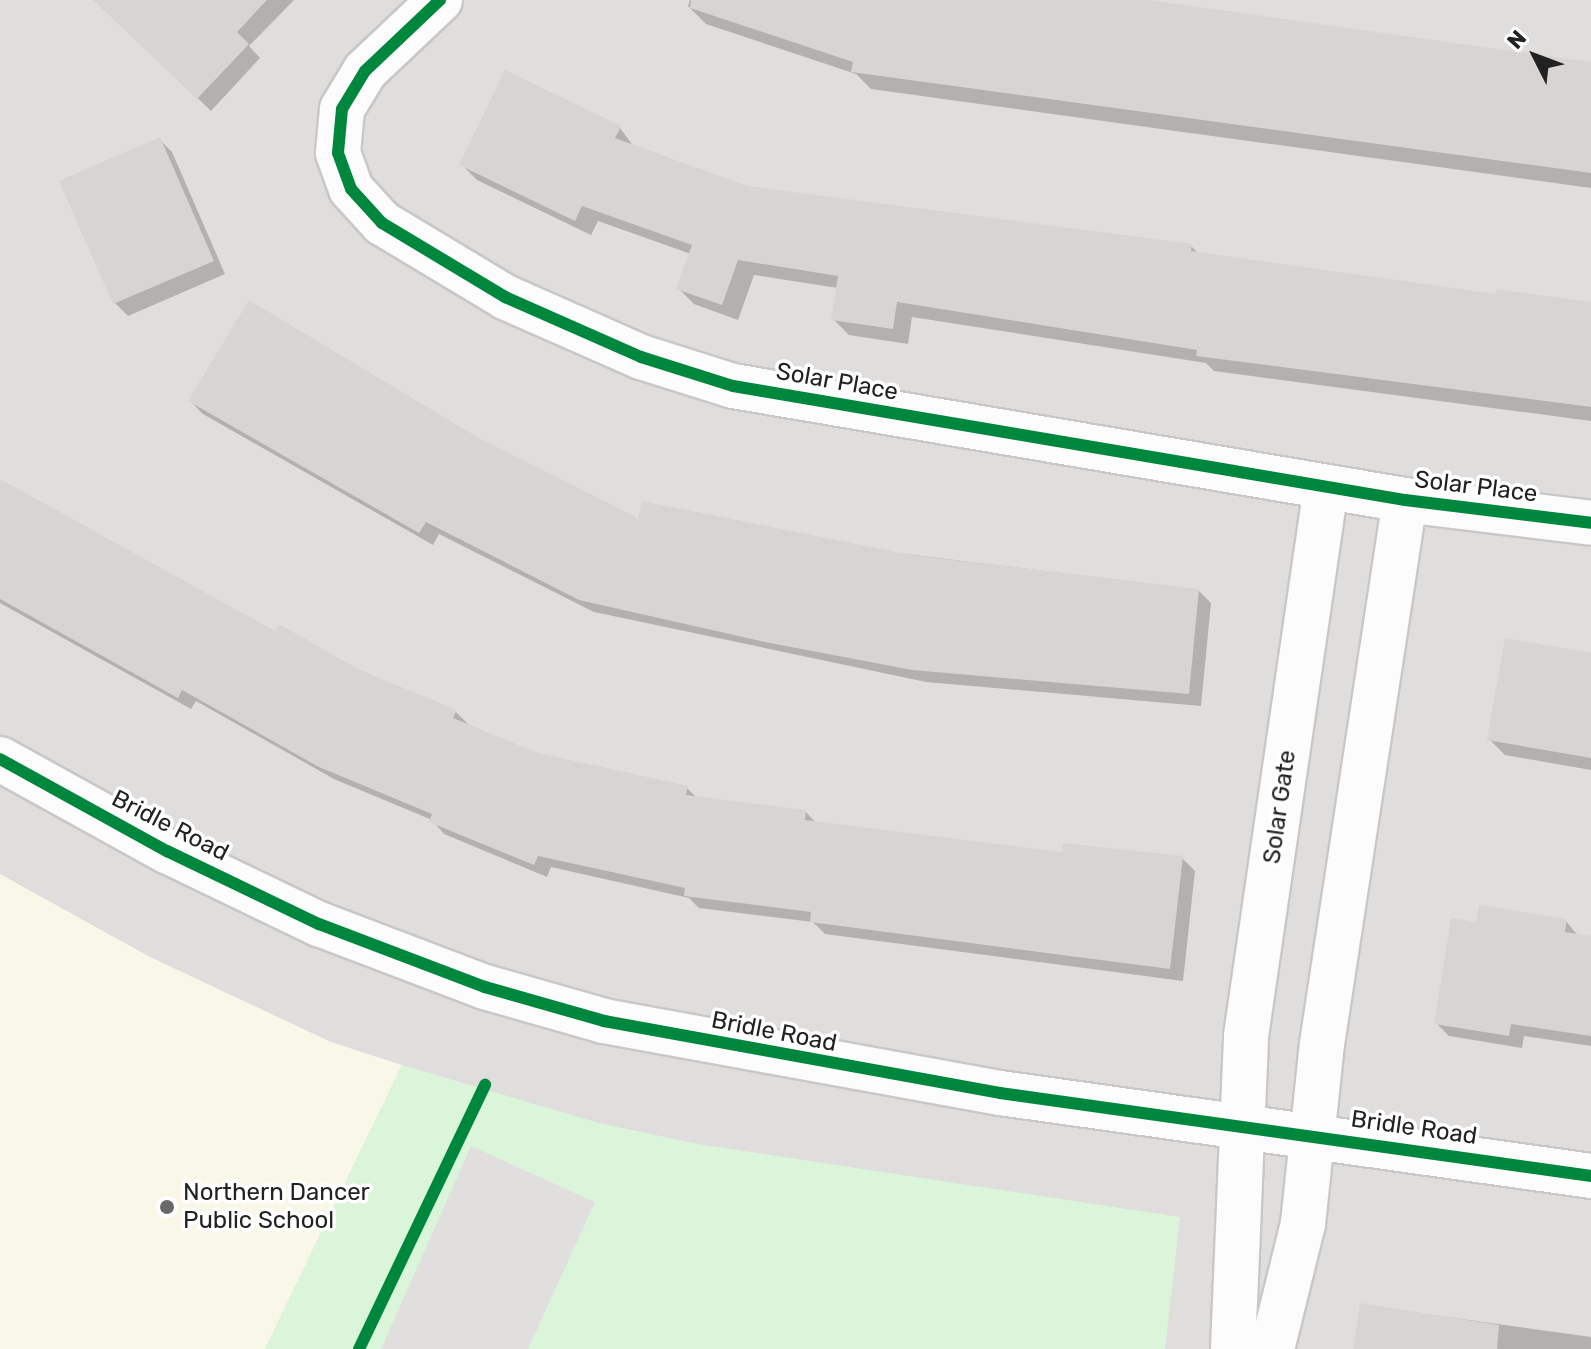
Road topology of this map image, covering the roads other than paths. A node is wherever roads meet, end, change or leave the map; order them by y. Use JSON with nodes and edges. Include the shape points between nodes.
{"nodes":[{"id":1,"x":440,"y":0,"type":"edge"},
{"id":2,"x":1326,"y":487,"type":"junction"},
{"id":3,"x":1405,"y":500,"type":"junction"},
{"id":4,"x":1591,"y":523,"type":"edge"},
{"id":5,"x":0,"y":759,"type":"edge"},
{"id":6,"x":1239,"y":1127,"type":"junction"},
{"id":7,"x":1313,"y":1135,"type":"junction"},
{"id":8,"x":1591,"y":1176,"type":"edge"},
{"id":9,"x":1233,"y":1349,"type":"edge"},
{"id":10,"x":1272,"y":1349,"type":"edge"}],
"edges":[{"from":1,"to":2,"type":"street","name":"Solar Place","via":[[365,71],[342,109],[338,153],[351,189],[382,223],[505,297],[641,357],[733,386]]},
{"from":2,"to":3,"type":"street","name":"Solar Place"},
{"from":2,"to":6,"type":"street","name":"Solar Gate","via":[[1246,1036]]},
{"from":3,"to":4,"type":"street","name":"Solar Place"},
{"from":3,"to":7,"type":"street"},
{"from":5,"to":6,"type":"street","name":"Bridle Road","via":[[167,851],[319,924],[485,987],[604,1021],[799,1060]]},
{"from":6,"to":7,"type":"street","name":"Bridle Road"},
{"from":6,"to":9,"type":"street","name":"Solar Gate"},
{"from":7,"to":8,"type":"street","name":"Bridle Road"},
{"from":7,"to":10,"type":"street","via":[[1303,1224]]}]}
